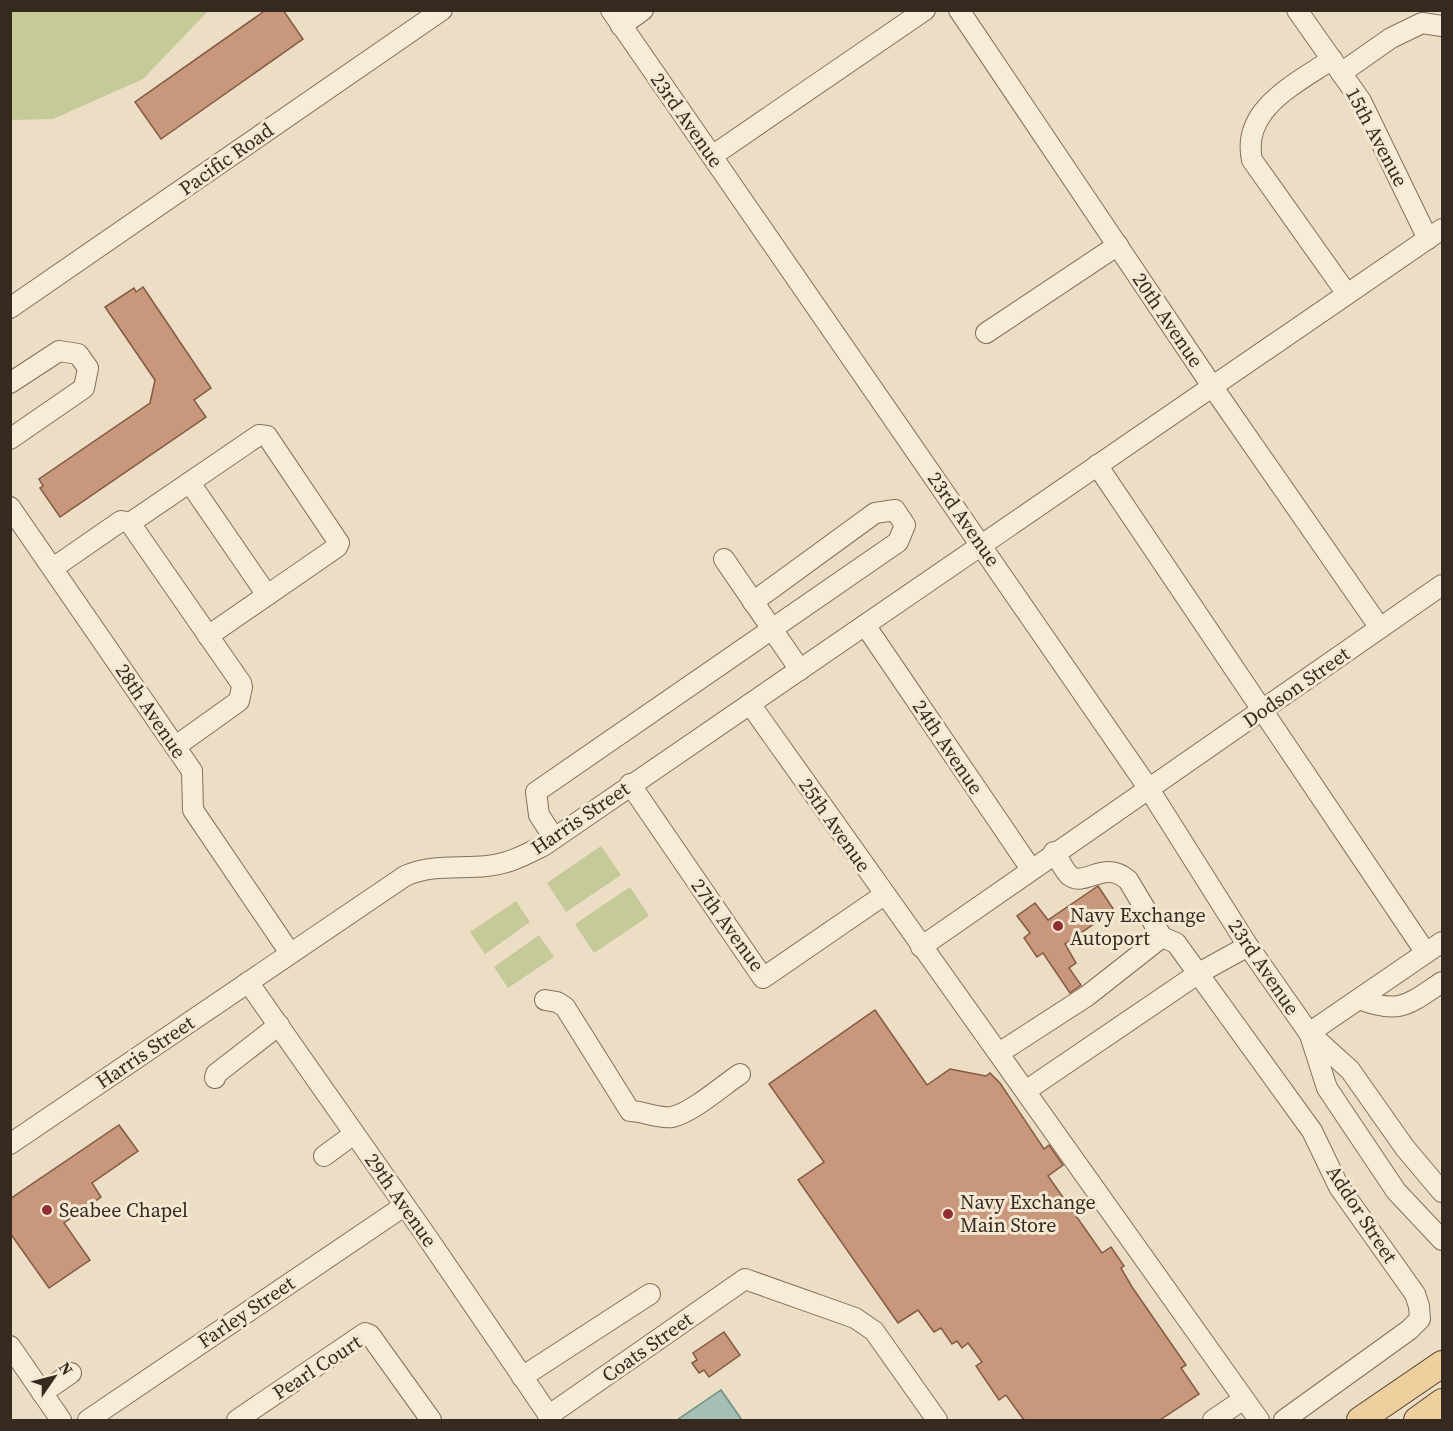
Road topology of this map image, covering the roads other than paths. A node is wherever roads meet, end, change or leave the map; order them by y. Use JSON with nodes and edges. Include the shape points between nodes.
{"nodes":[{"id":1,"x":442,"y":10,"type":"edge"},
{"id":2,"x":643,"y":10,"type":"edge"},
{"id":3,"x":926,"y":10,"type":"edge"},
{"id":4,"x":958,"y":10,"type":"edge"},
{"id":5,"x":1297,"y":10,"type":"edge"},
{"id":6,"x":616,"y":18,"type":"edge"},
{"id":7,"x":1443,"y":26,"type":"edge"},
{"id":8,"x":1336,"y":66,"type":"junction"},
{"id":9,"x":712,"y":156,"type":"junction"},
{"id":10,"x":1435,"y":234,"type":"edge"},
{"id":11,"x":1118,"y":245,"type":"junction"},
{"id":12,"x":1347,"y":294,"type":"junction"},
{"id":13,"x":10,"y":308,"type":"edge"},
{"id":14,"x":986,"y":333,"type":"dead end"},
{"id":15,"x":10,"y":383,"type":"edge"},
{"id":16,"x":1212,"y":386,"type":"junction"},
{"id":17,"x":10,"y":439,"type":"edge"},
{"id":18,"x":1097,"y":465,"type":"junction"},
{"id":19,"x":190,"y":483,"type":"junction"},
{"id":20,"x":10,"y":507,"type":"edge"},
{"id":21,"x":130,"y":523,"type":"junction"},
{"id":22,"x":981,"y":544,"type":"junction"},
{"id":23,"x":724,"y":559,"type":"dead end"},
{"id":24,"x":52,"y":568,"type":"junction"},
{"id":25,"x":1443,"y":585,"type":"edge"},
{"id":26,"x":267,"y":595,"type":"junction"},
{"id":27,"x":753,"y":602,"type":"junction"},
{"id":28,"x":865,"y":625,"type":"junction"},
{"id":29,"x":1380,"y":628,"type":"junction"},
{"id":30,"x":773,"y":630,"type":"junction"},
{"id":31,"x":208,"y":636,"type":"junction"},
{"id":32,"x":800,"y":670,"type":"junction"},
{"id":33,"x":750,"y":704,"type":"junction"},
{"id":34,"x":1264,"y":709,"type":"junction"},
{"id":35,"x":176,"y":746,"type":"junction"},
{"id":36,"x":630,"y":784,"type":"junction"},
{"id":37,"x":1149,"y":789,"type":"junction"},
{"id":38,"x":554,"y":838,"type":"junction"},
{"id":39,"x":1054,"y":852,"type":"junction"},
{"id":40,"x":1031,"y":869,"type":"junction"},
{"id":41,"x":884,"y":895,"type":"junction"},
{"id":42,"x":1162,"y":937,"type":"junction"},
{"id":43,"x":1248,"y":945,"type":"junction"},
{"id":44,"x":921,"y":947,"type":"junction"},
{"id":45,"x":1434,"y":947,"type":"edge"},
{"id":46,"x":290,"y":953,"type":"junction"},
{"id":47,"x":1198,"y":974,"type":"junction"},
{"id":48,"x":248,"y":982,"type":"junction"},
{"id":49,"x":1443,"y":982,"type":"edge"},
{"id":50,"x":1359,"y":999,"type":"junction"},
{"id":51,"x":545,"y":1000,"type":"dead end"},
{"id":52,"x":279,"y":1025,"type":"junction"},
{"id":53,"x":1309,"y":1033,"type":"junction"},
{"id":54,"x":999,"y":1053,"type":"junction"},
{"id":55,"x":740,"y":1074,"type":"dead end"},
{"id":56,"x":215,"y":1077,"type":"dead end"},
{"id":57,"x":1027,"y":1090,"type":"junction"},
{"id":58,"x":354,"y":1134,"type":"junction"},
{"id":59,"x":10,"y":1144,"type":"edge"},
{"id":60,"x":324,"y":1156,"type":"dead end"},
{"id":61,"x":1443,"y":1192,"type":"edge"},
{"id":62,"x":404,"y":1206,"type":"junction"},
{"id":63,"x":1442,"y":1239,"type":"edge"},
{"id":64,"x":650,"y":1294,"type":"dead end"},
{"id":65,"x":10,"y":1347,"type":"edge"},
{"id":66,"x":1443,"y":1364,"type":"edge"},
{"id":67,"x":71,"y":1373,"type":"dead end"},
{"id":68,"x":522,"y":1377,"type":"junction"},
{"id":69,"x":42,"y":1393,"type":"junction"},
{"id":70,"x":1244,"y":1399,"type":"junction"},
{"id":71,"x":1443,"y":1402,"type":"edge"},
{"id":72,"x":550,"y":1418,"type":"edge"},
{"id":73,"x":61,"y":1420,"type":"edge"},
{"id":74,"x":88,"y":1420,"type":"edge"},
{"id":75,"x":237,"y":1420,"type":"edge"},
{"id":76,"x":431,"y":1420,"type":"edge"},
{"id":77,"x":937,"y":1420,"type":"edge"},
{"id":78,"x":1213,"y":1420,"type":"edge"},
{"id":79,"x":1259,"y":1420,"type":"edge"},
{"id":80,"x":1284,"y":1420,"type":"edge"},
{"id":81,"x":1360,"y":1420,"type":"edge"},
{"id":82,"x":1417,"y":1420,"type":"edge"}],
"edges":[{"from":1,"to":13,"type":"street","name":"Pacific Road"},
{"from":2,"to":6,"type":"street"},
{"from":3,"to":9,"type":"street"},
{"from":4,"to":11,"type":"street","name":"20th Avenue"},
{"from":5,"to":8,"type":"street","name":"15th Avenue"},
{"from":6,"to":9,"type":"street","name":"23rd Avenue"},
{"from":7,"to":8,"type":"street","via":[[1422,23]]},
{"from":8,"to":10,"type":"street","name":"15th Avenue","via":[[1361,101]]},
{"from":8,"to":12,"type":"street","via":[[1283,92],[1260,112],[1248,143],[1252,160]]},
{"from":9,"to":22,"type":"street","name":"23rd Avenue"},
{"from":10,"to":12,"type":"street","name":"Harris Street"},
{"from":11,"to":14,"type":"street"},
{"from":11,"to":16,"type":"street","name":"20th Avenue"},
{"from":12,"to":16,"type":"street","name":"Harris Street"},
{"from":15,"to":17,"type":"street","via":[[59,351],[78,354],[88,370],[84,388]]},
{"from":16,"to":18,"type":"street","name":"Harris Street"},
{"from":16,"to":29,"type":"street","name":"20th Avenue"},
{"from":18,"to":22,"type":"street","name":"Harris Street"},
{"from":18,"to":34,"type":"street"},
{"from":19,"to":21,"type":"street"},
{"from":19,"to":26,"type":"street"},
{"from":19,"to":26,"type":"street","via":[[259,435],[267,436],[338,538],[337,547]]},
{"from":20,"to":24,"type":"street","name":"28th Avenue"},
{"from":21,"to":24,"type":"street","via":[[121,521]]},
{"from":21,"to":31,"type":"street"},
{"from":22,"to":28,"type":"street","name":"Harris Street"},
{"from":22,"to":37,"type":"street","name":"23rd Avenue"},
{"from":23,"to":27,"type":"street"},
{"from":24,"to":35,"type":"street","name":"28th Avenue"},
{"from":25,"to":29,"type":"street","name":"Dodson Street"},
{"from":26,"to":31,"type":"street"},
{"from":27,"to":30,"type":"street"},
{"from":27,"to":30,"type":"street","via":[[875,513],[894,510],[905,525],[898,542]]},
{"from":28,"to":32,"type":"street","name":"Harris Street"},
{"from":28,"to":40,"type":"street","name":"24th Avenue"},
{"from":29,"to":34,"type":"street","name":"Dodson Street"},
{"from":30,"to":32,"type":"street"},
{"from":30,"to":38,"type":"street","via":[[536,792],[539,815]]},
{"from":31,"to":35,"type":"street","via":[[241,682],[242,696]]},
{"from":32,"to":33,"type":"street","name":"Harris Street"},
{"from":33,"to":36,"type":"street","name":"Harris Street"},
{"from":33,"to":41,"type":"street","name":"25th Avenue"},
{"from":34,"to":37,"type":"street","name":"Dodson Street"},
{"from":34,"to":45,"type":"street"},
{"from":35,"to":46,"type":"street","name":"28th Avenue","via":[[193,775],[193,810]]},
{"from":36,"to":38,"type":"street","name":"Harris Street"},
{"from":36,"to":41,"type":"street","name":"27th Avenue","via":[[763,978]]},
{"from":37,"to":39,"type":"street","name":"Dodson Street"},
{"from":37,"to":43,"type":"street","name":"23rd Avenue"},
{"from":38,"to":46,"type":"street","name":"Harris Street","via":[[522,857],[496,865],[418,870]]},
{"from":39,"to":40,"type":"street","name":"Dodson Street"},
{"from":39,"to":42,"type":"street","via":[[1070,876],[1078,878],[1100,871],[1122,875]]},
{"from":40,"to":44,"type":"street","name":"Dodson Street"},
{"from":41,"to":44,"type":"street","name":"25th Avenue"},
{"from":42,"to":47,"type":"street","name":"Addor Street","via":[[1176,943]]},
{"from":42,"to":54,"type":"street","via":[[1087,996]]},
{"from":43,"to":47,"type":"street"},
{"from":43,"to":53,"type":"street","name":"23rd Avenue"},
{"from":44,"to":54,"type":"street","name":"25th Avenue"},
{"from":45,"to":50,"type":"street"},
{"from":46,"to":48,"type":"street","name":"Harris Street"},
{"from":47,"to":57,"type":"street"},
{"from":47,"to":80,"type":"street","name":"Addor Street","via":[[1312,1131],[1339,1187],[1415,1294],[1419,1306],[1420,1319],[1409,1330]]},
{"from":48,"to":52,"type":"street","name":"29th Avenue"},
{"from":48,"to":59,"type":"street","name":"Harris Street"},
{"from":49,"to":50,"type":"street","via":[[1404,1006],[1378,1007]]},
{"from":50,"to":53,"type":"street"},
{"from":51,"to":55,"type":"street","via":[[565,1008],[630,1111],[672,1117]]},
{"from":52,"to":56,"type":"street"},
{"from":52,"to":58,"type":"street","name":"29th Avenue"},
{"from":53,"to":61,"type":"street","name":"23rd Avenue","via":[[1350,1070],[1405,1148]]},
{"from":53,"to":63,"type":"street","name":"23rd Avenue","via":[[1327,1088],[1396,1191]]},
{"from":54,"to":57,"type":"street","name":"25th Avenue"},
{"from":57,"to":70,"type":"street","name":"25th Avenue"},
{"from":58,"to":60,"type":"street"},
{"from":58,"to":62,"type":"street","name":"29th Avenue"},
{"from":62,"to":68,"type":"street","name":"29th Avenue"},
{"from":62,"to":74,"type":"street","name":"Farley Street"},
{"from":64,"to":68,"type":"street"},
{"from":65,"to":69,"type":"street"},
{"from":66,"to":81,"type":"main road"},
{"from":67,"to":69,"type":"street"},
{"from":68,"to":72,"type":"street","name":"29th Avenue"},
{"from":69,"to":73,"type":"street"},
{"from":70,"to":78,"type":"street"},
{"from":70,"to":79,"type":"street","name":"25th Avenue"},
{"from":71,"to":82,"type":"main road"},
{"from":72,"to":77,"type":"street","name":"Coats Street","via":[[745,1279],[855,1318],[874,1331]]},
{"from":75,"to":76,"type":"street","name":"Pearl Court","via":[[365,1333]]}]}
